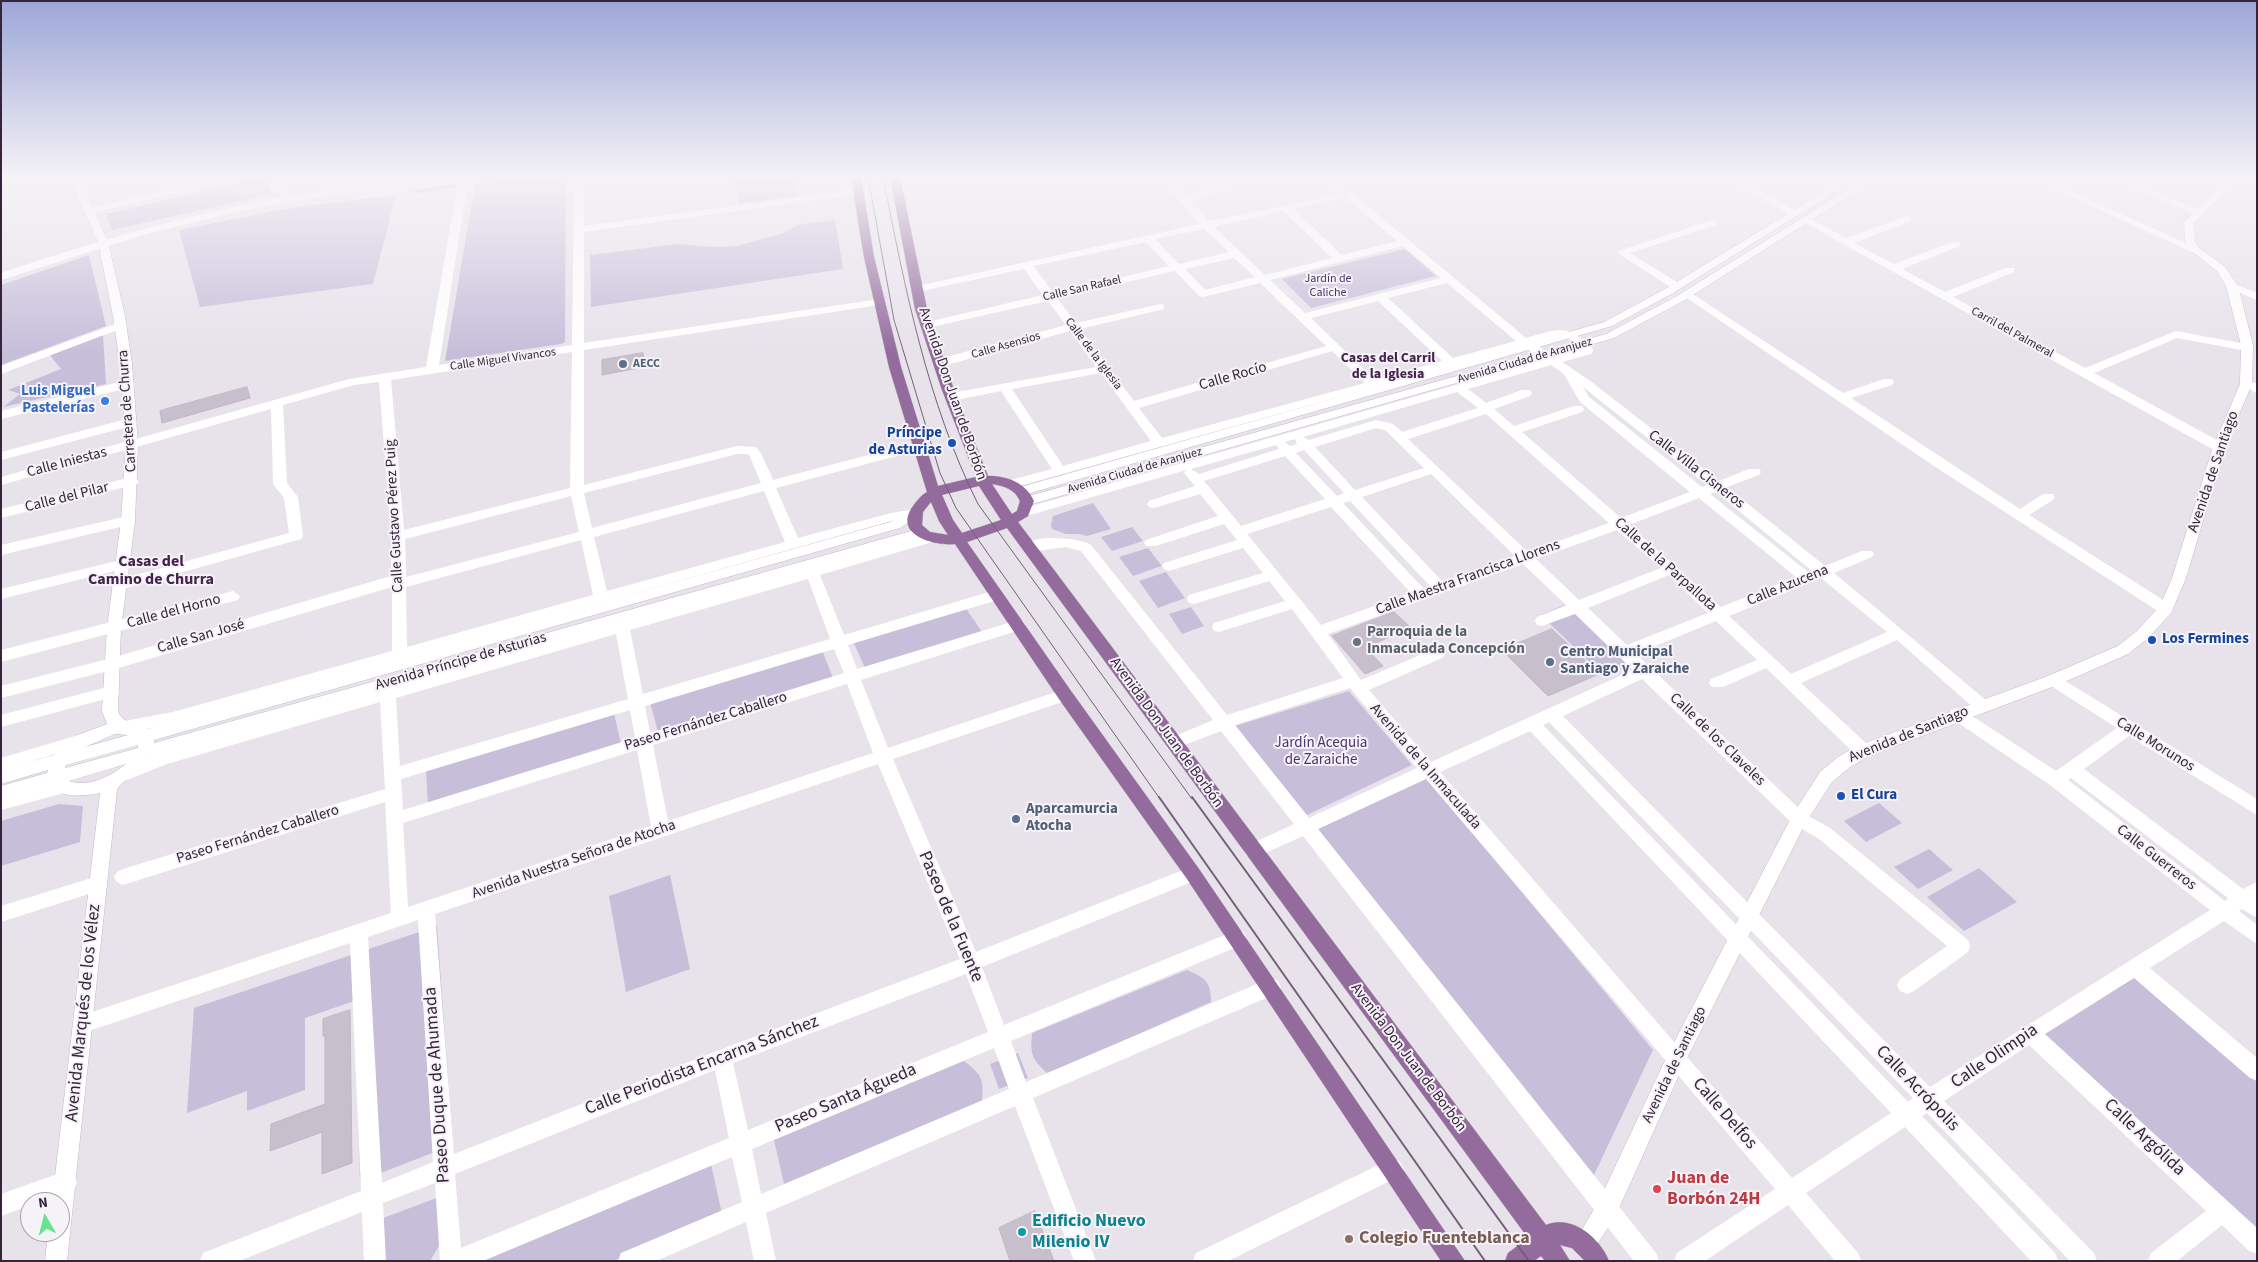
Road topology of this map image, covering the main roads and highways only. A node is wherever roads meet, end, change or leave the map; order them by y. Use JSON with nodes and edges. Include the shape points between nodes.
{"nodes":[{"id":1,"x":865,"y":236,"type":"edge"},
{"id":2,"x":907,"y":236,"type":"edge"},
{"id":3,"x":982,"y":481,"type":"junction"},
{"id":4,"x":934,"y":494,"type":"junction"},
{"id":5,"x":1009,"y":522,"type":"junction"},
{"id":6,"x":959,"y":539,"type":"junction"},
{"id":7,"x":1543,"y":1239,"type":"junction"},
{"id":8,"x":1591,"y":1252,"type":"edge"},
{"id":9,"x":1454,"y":1261,"type":"edge"},
{"id":10,"x":1516,"y":1261,"type":"edge"},
{"id":11,"x":1559,"y":1261,"type":"edge"}],
"edges":[{"from":1,"to":4,"type":"main road","via":[[895,367]]},
{"from":2,"to":3,"type":"main road","name":"Avenida Don Juan de Borbón","via":[[927,325]]},
{"from":3,"to":4,"type":"main road"},
{"from":3,"to":5,"type":"main road","name":"Avenida Don Juan de Borbón"},
{"from":3,"to":5,"type":"main road","via":[[1021,497]]},
{"from":4,"to":6,"type":"main road"},
{"from":4,"to":6,"type":"main road","via":[[920,505],[916,526],[926,535]]},
{"from":5,"to":6,"type":"main road"},
{"from":5,"to":7,"type":"main road","name":"Avenida Don Juan de Borbón"},
{"from":6,"to":9,"type":"main road","via":[[1271,987]]},
{"from":7,"to":8,"type":"main road","via":[[1553,1233],[1569,1234]]},
{"from":7,"to":10,"type":"main road"},
{"from":7,"to":11,"type":"main road","name":"Avenida Don Juan de Borbón"}]}
